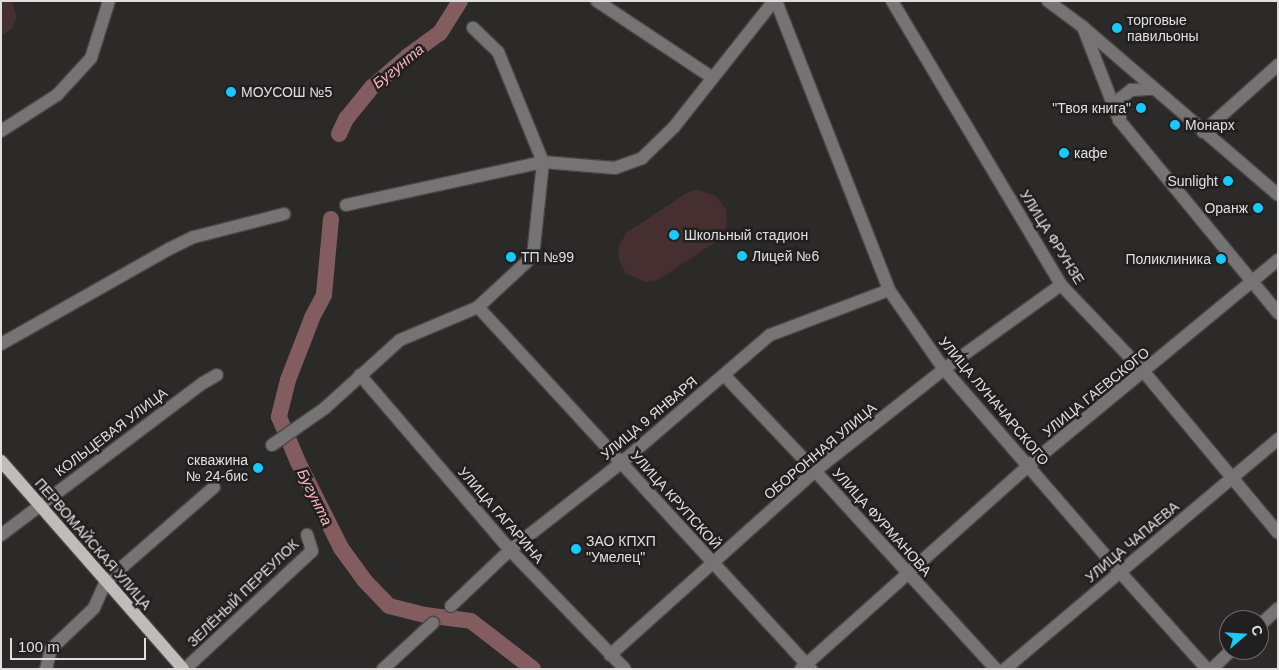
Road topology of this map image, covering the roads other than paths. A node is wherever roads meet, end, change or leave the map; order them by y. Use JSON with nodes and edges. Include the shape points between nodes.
{"nodes":[{"id":1,"x":109,"y":1,"type":"edge"},
{"id":2,"x":597,"y":1,"type":"edge"},
{"id":3,"x":775,"y":1,"type":"edge"},
{"id":4,"x":892,"y":1,"type":"edge"},
{"id":5,"x":1048,"y":1,"type":"edge"},
{"id":6,"x":473,"y":28,"type":"dead end"},
{"id":7,"x":1083,"y":28,"type":"junction"},
{"id":8,"x":1278,"y":65,"type":"edge"},
{"id":9,"x":713,"y":78,"type":"junction"},
{"id":10,"x":1153,"y":89,"type":"junction"},
{"id":11,"x":1119,"y":120,"type":"junction"},
{"id":12,"x":1,"y":131,"type":"edge"},
{"id":13,"x":1202,"y":132,"type":"junction"},
{"id":14,"x":543,"y":162,"type":"junction"},
{"id":15,"x":1278,"y":195,"type":"edge"},
{"id":16,"x":346,"y":205,"type":"dead end"},
{"id":17,"x":284,"y":214,"type":"dead end"},
{"id":18,"x":1278,"y":260,"type":"edge"},
{"id":19,"x":1252,"y":282,"type":"junction"},
{"id":20,"x":1061,"y":285,"type":"junction"},
{"id":21,"x":889,"y":290,"type":"junction"},
{"id":22,"x":478,"y":307,"type":"junction"},
{"id":23,"x":1278,"y":313,"type":"edge"},
{"id":24,"x":1,"y":344,"type":"edge"},
{"id":25,"x":944,"y":370,"type":"junction"},
{"id":26,"x":1144,"y":372,"type":"junction"},
{"id":27,"x":217,"y":375,"type":"dead end"},
{"id":28,"x":360,"y":375,"type":"junction"},
{"id":29,"x":724,"y":375,"type":"junction"},
{"id":30,"x":1278,"y":440,"type":"edge"},
{"id":31,"x":272,"y":445,"type":"dead end"},
{"id":32,"x":1,"y":461,"type":"edge"},
{"id":33,"x":621,"y":462,"type":"junction"},
{"id":34,"x":1028,"y":466,"type":"junction"},
{"id":35,"x":815,"y":471,"type":"junction"},
{"id":36,"x":1232,"y":479,"type":"junction"},
{"id":37,"x":214,"y":487,"type":"dead end"},
{"id":38,"x":39,"y":504,"type":"junction"},
{"id":39,"x":1278,"y":533,"type":"edge"},
{"id":40,"x":1,"y":534,"type":"edge"},
{"id":41,"x":307,"y":535,"type":"dead end"},
{"id":42,"x":510,"y":550,"type":"junction"},
{"id":43,"x":712,"y":563,"type":"junction"},
{"id":44,"x":1119,"y":571,"type":"junction"},
{"id":45,"x":908,"y":573,"type":"junction"},
{"id":46,"x":106,"y":582,"type":"junction"},
{"id":47,"x":451,"y":606,"type":"dead end"},
{"id":48,"x":433,"y":623,"type":"dead end"},
{"id":49,"x":610,"y":655,"type":"junction"},
{"id":50,"x":1221,"y":660,"type":"edge"},
{"id":51,"x":806,"y":667,"type":"edge"},
{"id":52,"x":46,"y":669,"type":"edge"},
{"id":53,"x":184,"y":669,"type":"edge"},
{"id":54,"x":383,"y":669,"type":"edge"},
{"id":55,"x":625,"y":669,"type":"edge"},
{"id":56,"x":996,"y":669,"type":"edge"},
{"id":57,"x":1005,"y":669,"type":"edge"},
{"id":58,"x":1207,"y":669,"type":"edge"},
{"id":59,"x":1212,"y":669,"type":"edge"}],
"edges":[{"from":1,"to":12,"type":"street","via":[[91,58],[57,96]]},
{"from":2,"to":9,"type":"street"},
{"from":3,"to":9,"type":"street"},
{"from":3,"to":21,"type":"street","name":"УЛИЦА ЛУНАЧАРСКОГО"},
{"from":4,"to":20,"type":"street","name":"УЛИЦА ФРУНЗЕ"},
{"from":5,"to":7,"type":"street"},
{"from":6,"to":14,"type":"street","via":[[498,52]]},
{"from":7,"to":10,"type":"street"},
{"from":7,"to":11,"type":"street"},
{"from":8,"to":13,"type":"street"},
{"from":9,"to":14,"type":"street","via":[[674,127],[642,158],[615,168]]},
{"from":10,"to":11,"type":"street","via":[[1131,90],[1122,98]]},
{"from":10,"to":13,"type":"street"},
{"from":11,"to":19,"type":"street"},
{"from":13,"to":15,"type":"street"},
{"from":14,"to":16,"type":"street"},
{"from":14,"to":22,"type":"street","via":[[533,256]]},
{"from":17,"to":24,"type":"street","via":[[194,237]]},
{"from":18,"to":19,"type":"street","name":"УЛИЦА ГАЕВСКОГО"},
{"from":19,"to":23,"type":"street"},
{"from":19,"to":26,"type":"street","name":"УЛИЦА ГАЕВСКОГО"},
{"from":20,"to":25,"type":"street","name":"ОБОРОННАЯ УЛИЦА"},
{"from":20,"to":26,"type":"street","name":"УЛИЦА ФРУНЗЕ"},
{"from":21,"to":25,"type":"street","name":"УЛИЦА ЛУНАЧАРСКОГО"},
{"from":21,"to":29,"type":"street","name":"УЛИЦА 9 ЯНВАРЯ","via":[[770,336]]},
{"from":22,"to":28,"type":"street","via":[[400,340]]},
{"from":22,"to":33,"type":"street","name":"УЛИЦА КРУПСКОЙ"},
{"from":25,"to":34,"type":"street","name":"УЛИЦА ЛУНАЧАРСКОГО"},
{"from":25,"to":35,"type":"street","name":"ОБОРОННАЯ УЛИЦА"},
{"from":26,"to":34,"type":"street","name":"УЛИЦА ГАЕВСКОГО"},
{"from":26,"to":36,"type":"street","name":"УЛИЦА ФРУНЗЕ"},
{"from":27,"to":38,"type":"street","name":"КОЛЬЦЕВАЯ УЛИЦА"},
{"from":28,"to":31,"type":"street","via":[[325,408]]},
{"from":28,"to":42,"type":"street","name":"УЛИЦА ГАГАРИНА"},
{"from":29,"to":33,"type":"street","name":"УЛИЦА 9 ЯНВАРЯ"},
{"from":29,"to":35,"type":"street","name":"УЛИЦА ФУРМАНОВА"},
{"from":30,"to":36,"type":"street","name":"УЛИЦА ЧАПАЕВА"},
{"from":32,"to":38,"type":"main road","name":"ПЕРВОМАЙСКАЯ УЛИЦА"},
{"from":33,"to":42,"type":"street","name":"УЛИЦА 9 ЯНВАРЯ"},
{"from":33,"to":43,"type":"street","name":"УЛИЦА КРУПСКОЙ"},
{"from":34,"to":44,"type":"street","name":"УЛИЦА ЛУНАЧАРСКОГО"},
{"from":34,"to":45,"type":"street","name":"УЛИЦА ГАЕВСКОГО"},
{"from":35,"to":43,"type":"street","name":"ОБОРОННАЯ УЛИЦА"},
{"from":35,"to":45,"type":"street","name":"УЛИЦА ФУРМАНОВА"},
{"from":36,"to":39,"type":"street","name":"УЛИЦА ФРУНЗЕ"},
{"from":36,"to":44,"type":"street","name":"УЛИЦА ЧАПАЕВА"},
{"from":37,"to":46,"type":"street"},
{"from":38,"to":40,"type":"street","name":"КОЛЬЦЕВАЯ УЛИЦА"},
{"from":38,"to":46,"type":"main road","name":"ПЕРВОМАЙСКАЯ УЛИЦА"},
{"from":41,"to":53,"type":"street","name":"ЗЕЛЁНЫЙ ПЕРЕУЛОК","via":[[312,551]]},
{"from":42,"to":47,"type":"street","name":"УЛИЦА 9 ЯНВАРЯ"},
{"from":42,"to":49,"type":"street","name":"УЛИЦА ГАГАРИНА"},
{"from":43,"to":49,"type":"street","name":"ОБОРОННАЯ УЛИЦА"},
{"from":43,"to":51,"type":"street","name":"УЛИЦА КРУПСКОЙ"},
{"from":44,"to":57,"type":"street","name":"УЛИЦА ЧАПАЕВА"},
{"from":44,"to":58,"type":"street","name":"УЛИЦА ЛУНАЧАРСКОГО"},
{"from":45,"to":51,"type":"street","name":"УЛИЦА ГАЕВСКОГО"},
{"from":45,"to":56,"type":"street","name":"УЛИЦА ФУРМАНОВА"},
{"from":46,"to":52,"type":"street","via":[[94,608],[51,649]]},
{"from":46,"to":53,"type":"main road","name":"ПЕРВОМАЙСКАЯ УЛИЦА"},
{"from":48,"to":54,"type":"street"},
{"from":49,"to":55,"type":"street","name":"УЛИЦА ГАГАРИНА"},
{"from":50,"to":59,"type":"street"}]}
